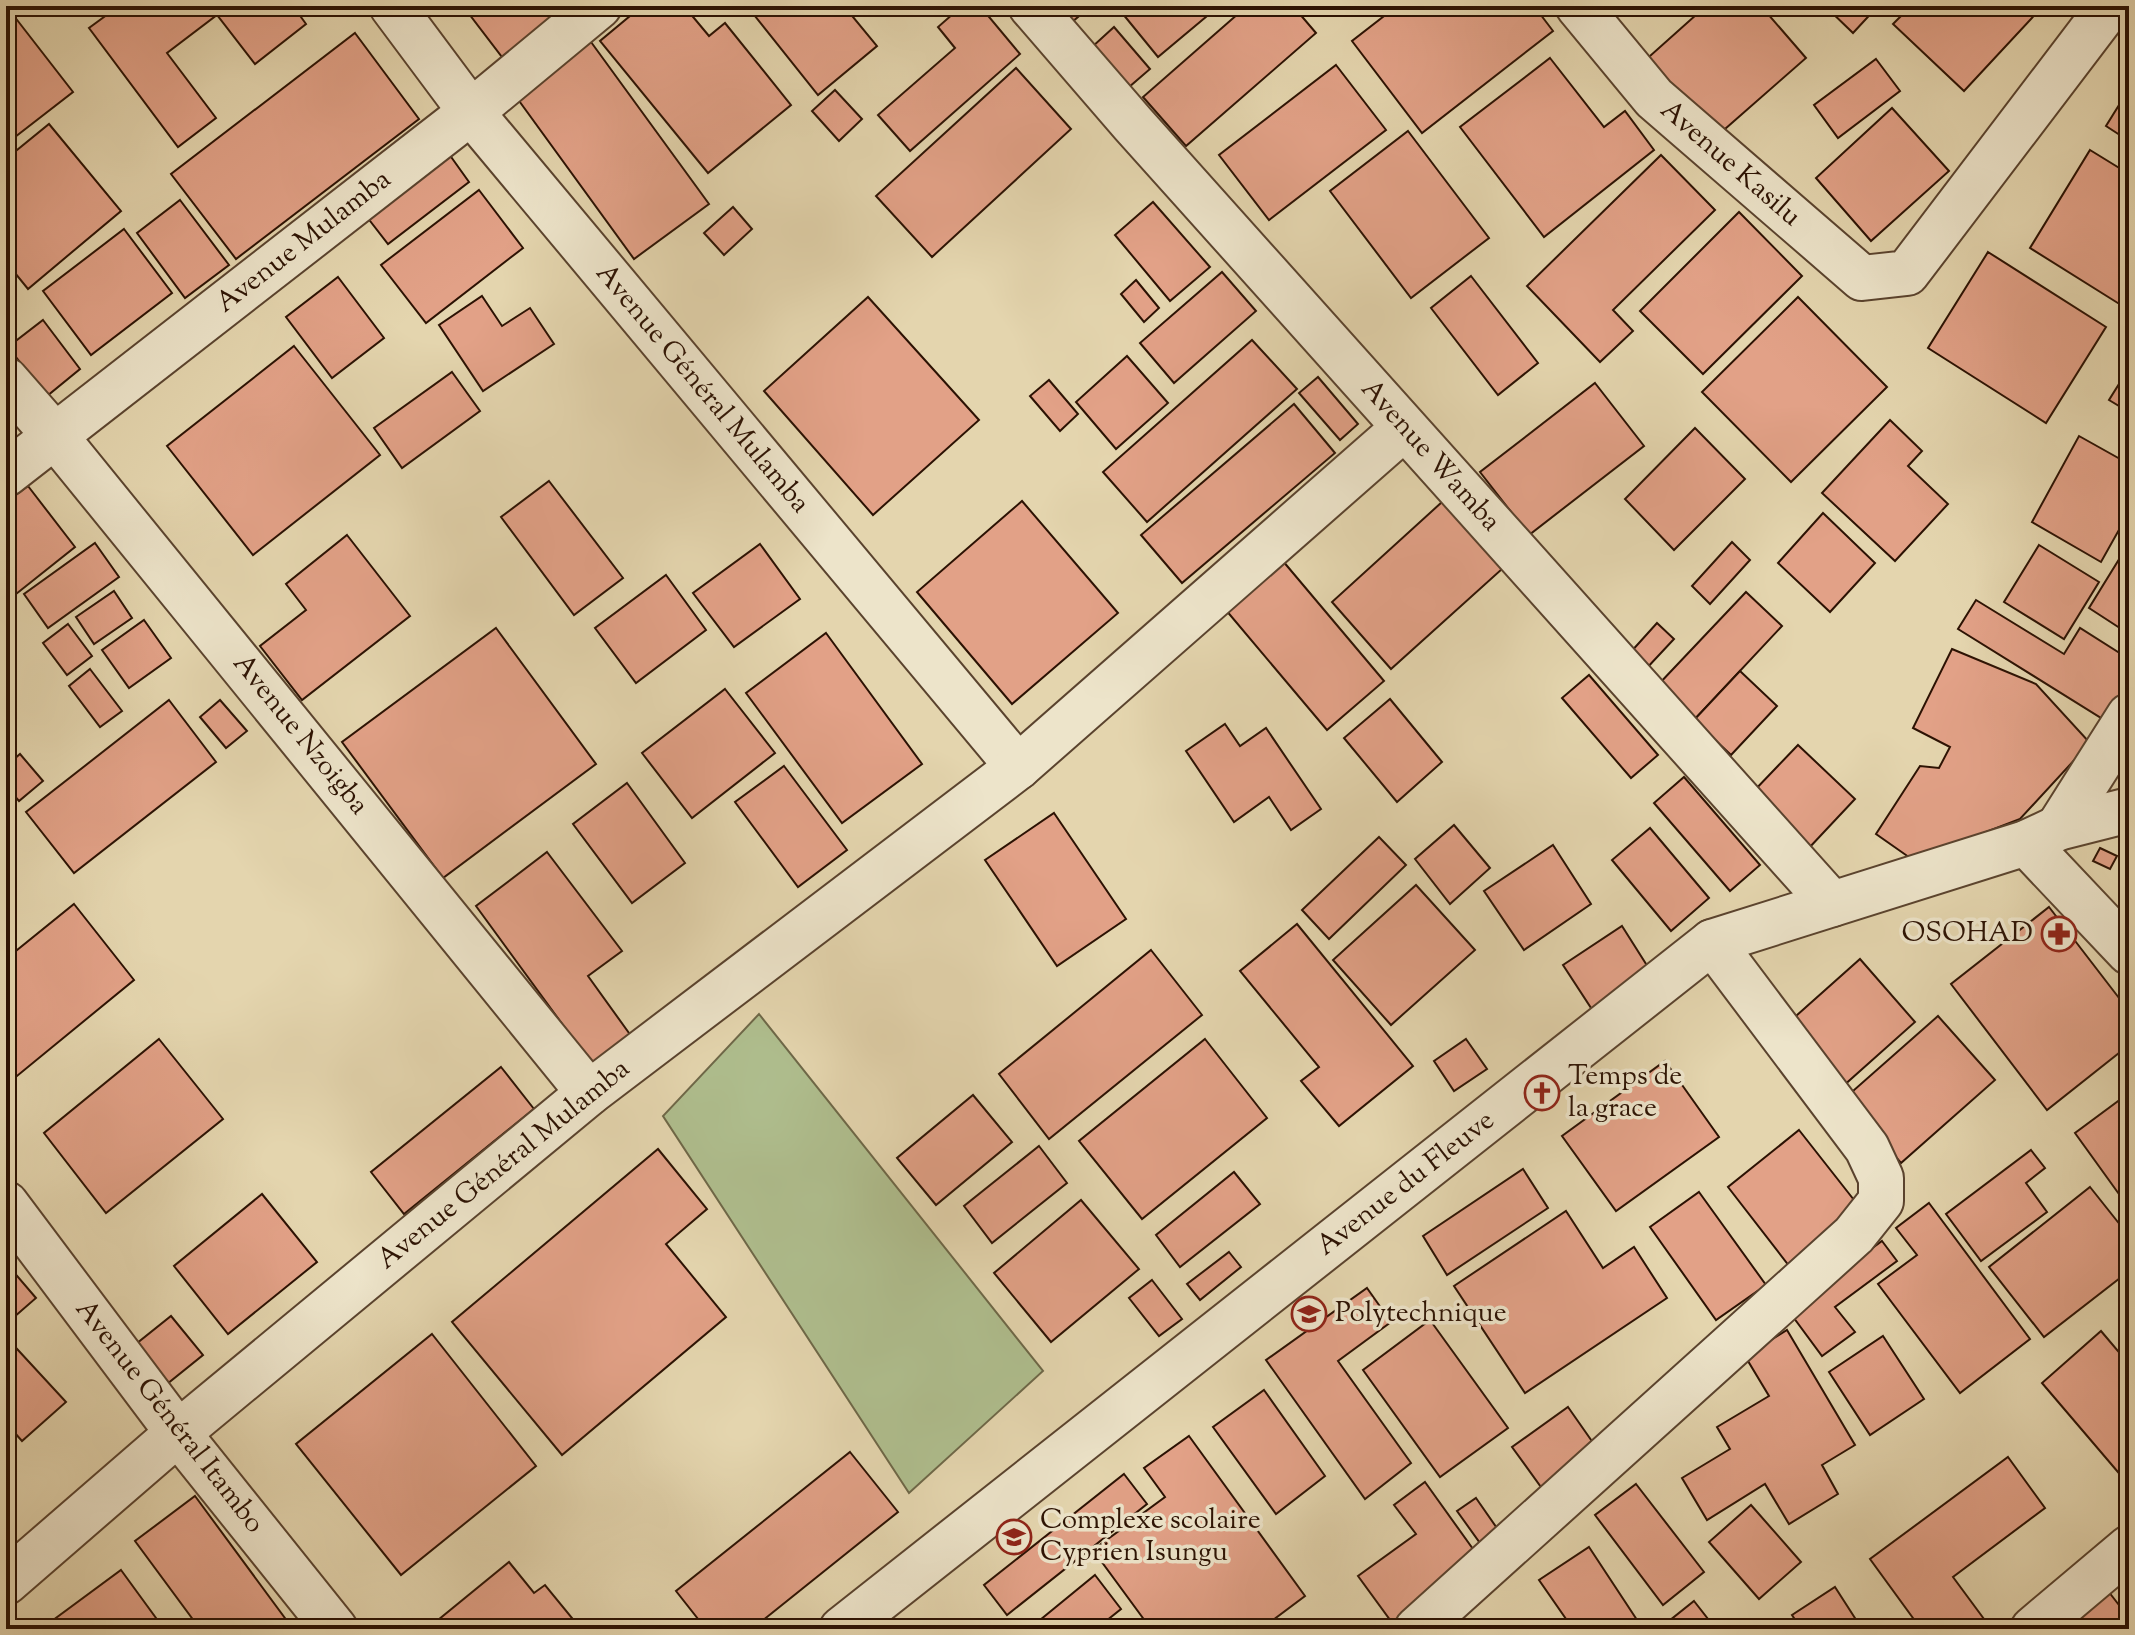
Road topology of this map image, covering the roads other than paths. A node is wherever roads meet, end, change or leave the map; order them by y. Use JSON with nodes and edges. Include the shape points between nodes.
{"nodes":[{"id":1,"x":392,"y":6,"type":"edge"},
{"id":2,"x":599,"y":6,"type":"edge"},
{"id":3,"x":1031,"y":6,"type":"edge"},
{"id":4,"x":1578,"y":6,"type":"edge"},
{"id":5,"x":2110,"y":6,"type":"edge"},
{"id":6,"x":471,"y":112,"type":"junction"},
{"id":7,"x":6,"y":380,"type":"edge"},
{"id":8,"x":1404,"y":428,"type":"junction"},
{"id":9,"x":55,"y":436,"type":"junction"},
{"id":10,"x":6,"y":474,"type":"edge"},
{"id":11,"x":2129,"y":716,"type":"edge"},
{"id":12,"x":1018,"y":767,"type":"junction"},
{"id":13,"x":2129,"y":810,"type":"edge"},
{"id":14,"x":2042,"y":836,"type":"junction"},
{"id":15,"x":1832,"y":904,"type":"junction"},
{"id":16,"x":1712,"y":942,"type":"junction"},
{"id":17,"x":2129,"y":952,"type":"edge"},
{"id":18,"x":589,"y":1093,"type":"junction"},
{"id":19,"x":6,"y":1204,"type":"edge"},
{"id":20,"x":178,"y":1433,"type":"junction"},
{"id":21,"x":2129,"y":1548,"type":"edge"},
{"id":22,"x":6,"y":1582,"type":"edge"},
{"id":23,"x":335,"y":1629,"type":"edge"},
{"id":24,"x":842,"y":1629,"type":"edge"},
{"id":25,"x":1417,"y":1629,"type":"edge"},
{"id":26,"x":2033,"y":1629,"type":"edge"}],
"edges":[{"from":1,"to":6,"type":"street","name":"Avenue Général Mulamba"},
{"from":2,"to":6,"type":"street","name":"Avenue Mulamba"},
{"from":3,"to":8,"type":"street","name":"Avenue Wamba"},
{"from":4,"to":5,"type":"street","name":"Avenue Kasilu","via":[[1654,98],[1862,278],[1907,273]]},
{"from":6,"to":9,"type":"street","name":"Avenue Mulamba"},
{"from":6,"to":12,"type":"street","name":"Avenue Général Mulamba"},
{"from":7,"to":9,"type":"street","name":"Avenue Nzoigba"},
{"from":8,"to":12,"type":"street","name":"Avenue Général Mulamba"},
{"from":8,"to":15,"type":"street","name":"Avenue Wamba"},
{"from":9,"to":10,"type":"street","name":"Avenue Mulamba"},
{"from":9,"to":18,"type":"street","name":"Avenue Nzoigba"},
{"from":11,"to":14,"type":"street"},
{"from":12,"to":18,"type":"street","name":"Avenue Général Mulamba"},
{"from":13,"to":14,"type":"street","name":"Avenue du Fleuve"},
{"from":14,"to":15,"type":"street","name":"Avenue du Fleuve"},
{"from":14,"to":17,"type":"street"},
{"from":15,"to":16,"type":"street","name":"Avenue du Fleuve"},
{"from":16,"to":24,"type":"street","name":"Avenue du Fleuve"},
{"from":16,"to":25,"type":"street","via":[[1867,1148],[1881,1178],[1881,1201],[1854,1235]]},
{"from":18,"to":20,"type":"street","name":"Avenue Général Mulamba"},
{"from":19,"to":20,"type":"street","name":"Avenue Général Itambo"},
{"from":20,"to":22,"type":"street","name":"Avenue Général Mulamba"},
{"from":20,"to":23,"type":"street","name":"Avenue Général Itambo"},
{"from":21,"to":26,"type":"street"}]}
